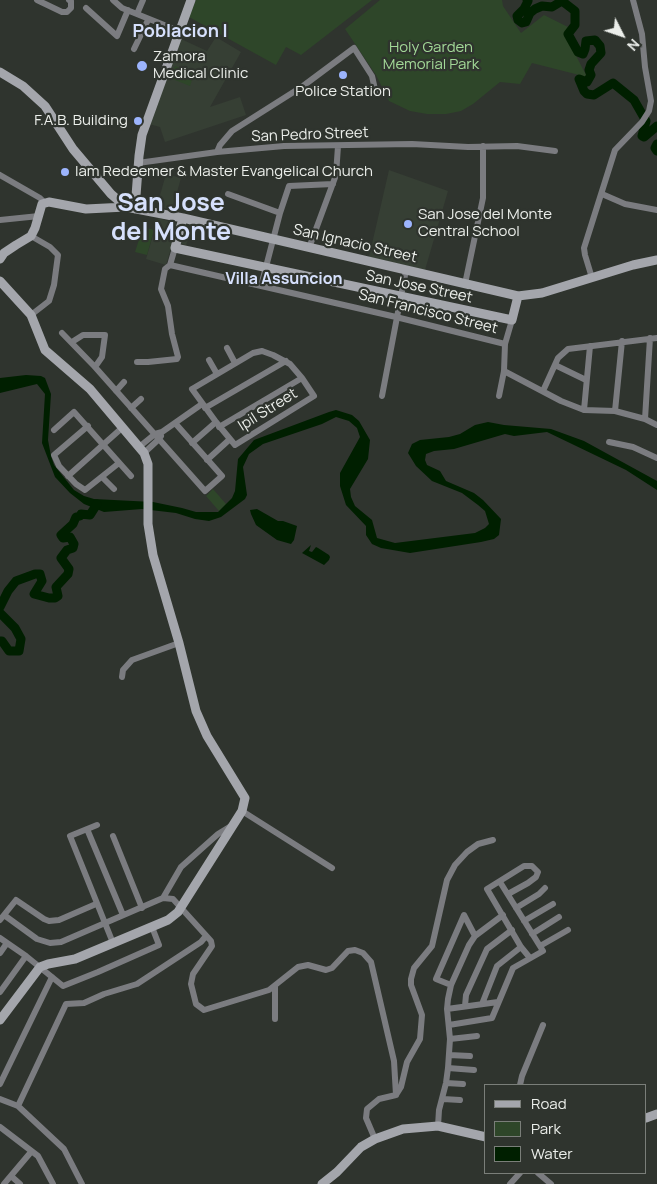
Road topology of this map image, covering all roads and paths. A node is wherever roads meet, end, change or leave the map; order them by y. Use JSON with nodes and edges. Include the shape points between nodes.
{"nodes":[{"id":1,"x":37,"y":0,"type":"edge"},
{"id":2,"x":70,"y":0,"type":"edge"},
{"id":3,"x":113,"y":0,"type":"edge"},
{"id":4,"x":143,"y":0,"type":"edge"},
{"id":5,"x":191,"y":0,"type":"edge"},
{"id":6,"x":633,"y":0,"type":"edge"},
{"id":7,"x":86,"y":8,"type":"dead end"},
{"id":8,"x":128,"y":10,"type":"junction"},
{"id":9,"x":137,"y":14,"type":"junction"},
{"id":10,"x":148,"y":20,"type":"junction"},
{"id":11,"x":179,"y":31,"type":"junction"},
{"id":12,"x":134,"y":49,"type":"dead end"},
{"id":13,"x":0,"y":72,"type":"edge"},
{"id":14,"x":376,"y":94,"type":"dead end"},
{"id":15,"x":338,"y":146,"type":"junction"},
{"id":16,"x":484,"y":146,"type":"junction"},
{"id":17,"x":555,"y":151,"type":"dead end"},
{"id":18,"x":217,"y":152,"type":"junction"},
{"id":19,"x":138,"y":163,"type":"junction"},
{"id":20,"x":0,"y":175,"type":"edge"},
{"id":21,"x":333,"y":184,"type":"junction"},
{"id":22,"x":228,"y":194,"type":"dead end"},
{"id":23,"x":602,"y":194,"type":"junction"},
{"id":24,"x":44,"y":202,"type":"junction"},
{"id":25,"x":130,"y":208,"type":"junction"},
{"id":26,"x":657,"y":210,"type":"edge"},
{"id":27,"x":280,"y":213,"type":"junction"},
{"id":28,"x":39,"y":216,"type":"junction"},
{"id":29,"x":183,"y":218,"type":"junction"},
{"id":30,"x":0,"y":220,"type":"edge"},
{"id":31,"x":31,"y":236,"type":"junction"},
{"id":32,"x":273,"y":239,"type":"junction"},
{"id":33,"x":174,"y":248,"type":"junction"},
{"id":34,"x":309,"y":248,"type":"junction"},
{"id":35,"x":0,"y":259,"type":"edge"},
{"id":36,"x":657,"y":260,"type":"edge"},
{"id":37,"x":170,"y":265,"type":"junction"},
{"id":38,"x":266,"y":268,"type":"junction"},
{"id":39,"x":406,"y":270,"type":"junction"},
{"id":40,"x":592,"y":278,"type":"junction"},
{"id":41,"x":0,"y":281,"type":"edge"},
{"id":42,"x":465,"y":284,"type":"junction"},
{"id":43,"x":262,"y":286,"type":"junction"},
{"id":44,"x":400,"y":296,"type":"junction"},
{"id":45,"x":518,"y":296,"type":"junction"},
{"id":46,"x":31,"y":315,"type":"junction"},
{"id":47,"x":396,"y":317,"type":"junction"},
{"id":48,"x":512,"y":320,"type":"junction"},
{"id":49,"x":62,"y":333,"type":"dead end"},
{"id":50,"x":654,"y":338,"type":"edge"},
{"id":51,"x":72,"y":342,"type":"junction"},
{"id":52,"x":622,"y":342,"type":"junction"},
{"id":53,"x":505,"y":344,"type":"junction"},
{"id":54,"x":590,"y":346,"type":"junction"},
{"id":55,"x":227,"y":348,"type":"dead end"},
{"id":56,"x":209,"y":360,"type":"dead end"},
{"id":57,"x":286,"y":361,"type":"junction"},
{"id":58,"x":137,"y":362,"type":"dead end"},
{"id":59,"x":235,"y":363,"type":"junction"},
{"id":60,"x":555,"y":365,"type":"junction"},
{"id":61,"x":95,"y":367,"type":"junction"},
{"id":62,"x":504,"y":371,"type":"junction"},
{"id":63,"x":217,"y":374,"type":"junction"},
{"id":64,"x":302,"y":378,"type":"junction"},
{"id":65,"x":586,"y":380,"type":"junction"},
{"id":66,"x":124,"y":382,"type":"dead end"},
{"id":67,"x":116,"y":391,"type":"junction"},
{"id":68,"x":543,"y":391,"type":"junction"},
{"id":69,"x":382,"y":396,"type":"dead end"},
{"id":70,"x":499,"y":396,"type":"dead end"},
{"id":71,"x":141,"y":399,"type":"dead end"},
{"id":72,"x":204,"y":406,"type":"junction"},
{"id":73,"x":131,"y":408,"type":"junction"},
{"id":74,"x":584,"y":410,"type":"junction"},
{"id":75,"x":615,"y":411,"type":"junction"},
{"id":76,"x":645,"y":419,"type":"junction"},
{"id":77,"x":175,"y":423,"type":"junction"},
{"id":78,"x":218,"y":424,"type":"junction"},
{"id":79,"x":657,"y":425,"type":"edge"},
{"id":80,"x":88,"y":426,"type":"junction"},
{"id":81,"x":123,"y":428,"type":"junction"},
{"id":82,"x":54,"y":430,"type":"dead end"},
{"id":83,"x":156,"y":437,"type":"junction"},
{"id":84,"x":230,"y":440,"type":"junction"},
{"id":85,"x":609,"y":442,"type":"dead end"},
{"id":86,"x":192,"y":443,"type":"junction"},
{"id":87,"x":102,"y":445,"type":"junction"},
{"id":88,"x":142,"y":450,"type":"junction"},
{"id":89,"x":657,"y":458,"type":"edge"},
{"id":90,"x":207,"y":460,"type":"junction"},
{"id":91,"x":119,"y":463,"type":"junction"},
{"id":92,"x":68,"y":476,"type":"junction"},
{"id":93,"x":132,"y":476,"type":"dead end"},
{"id":94,"x":103,"y":478,"type":"junction"},
{"id":95,"x":114,"y":489,"type":"dead end"},
{"id":96,"x":179,"y":644,"type":"junction"},
{"id":97,"x":122,"y":677,"type":"dead end"},
{"id":98,"x":242,"y":811,"type":"junction"},
{"id":99,"x":97,"y":825,"type":"dead end"},
{"id":100,"x":233,"y":825,"type":"junction"},
{"id":101,"x":87,"y":829,"type":"junction"},
{"id":102,"x":113,"y":836,"type":"dead end"},
{"id":103,"x":493,"y":840,"type":"dead end"},
{"id":104,"x":332,"y":868,"type":"dead end"},
{"id":105,"x":500,"y":882,"type":"junction"},
{"id":106,"x":545,"y":888,"type":"dead end"},
{"id":107,"x":508,"y":894,"type":"junction"},
{"id":108,"x":163,"y":898,"type":"junction"},
{"id":109,"x":96,"y":904,"type":"junction"},
{"id":110,"x":553,"y":904,"type":"dead end"},
{"id":111,"x":182,"y":907,"type":"junction"},
{"id":112,"x":142,"y":908,"type":"junction"},
{"id":113,"x":516,"y":908,"type":"junction"},
{"id":114,"x":123,"y":915,"type":"junction"},
{"id":115,"x":503,"y":915,"type":"junction"},
{"id":116,"x":2,"y":917,"type":"edge"},
{"id":117,"x":559,"y":917,"type":"dead end"},
{"id":118,"x":524,"y":921,"type":"junction"},
{"id":119,"x":104,"y":923,"type":"junction"},
{"id":120,"x":152,"y":927,"type":"junction"},
{"id":121,"x":512,"y":930,"type":"junction"},
{"id":122,"x":568,"y":930,"type":"dead end"},
{"id":123,"x":532,"y":934,"type":"junction"},
{"id":124,"x":206,"y":936,"type":"junction"},
{"id":125,"x":475,"y":936,"type":"junction"},
{"id":126,"x":0,"y":938,"type":"edge"},
{"id":127,"x":8,"y":943,"type":"junction"},
{"id":128,"x":113,"y":943,"type":"junction"},
{"id":129,"x":540,"y":946,"type":"junction"},
{"id":130,"x":521,"y":947,"type":"junction"},
{"id":131,"x":0,"y":953,"type":"edge"},
{"id":132,"x":26,"y":956,"type":"junction"},
{"id":133,"x":530,"y":958,"type":"junction"},
{"id":134,"x":40,"y":967,"type":"junction"},
{"id":135,"x":52,"y":977,"type":"junction"},
{"id":136,"x":451,"y":985,"type":"junction"},
{"id":137,"x":275,"y":986,"type":"junction"},
{"id":138,"x":0,"y":992,"type":"edge"},
{"id":139,"x":498,"y":1002,"type":"junction"},
{"id":140,"x":482,"y":1004,"type":"junction"},
{"id":141,"x":465,"y":1006,"type":"junction"},
{"id":142,"x":447,"y":1010,"type":"junction"},
{"id":143,"x":276,"y":1019,"type":"dead end"},
{"id":144,"x":0,"y":1020,"type":"edge"},
{"id":145,"x":448,"y":1025,"type":"junction"},
{"id":146,"x":543,"y":1025,"type":"dead end"},
{"id":147,"x":477,"y":1036,"type":"dead end"},
{"id":148,"x":450,"y":1039,"type":"junction"},
{"id":149,"x":449,"y":1055,"type":"junction"},
{"id":150,"x":470,"y":1056,"type":"dead end"},
{"id":151,"x":448,"y":1068,"type":"junction"},
{"id":152,"x":474,"y":1070,"type":"dead end"},
{"id":153,"x":446,"y":1083,"type":"junction"},
{"id":154,"x":0,"y":1084,"type":"edge"},
{"id":155,"x":463,"y":1084,"type":"dead end"},
{"id":156,"x":520,"y":1084,"type":"edge"},
{"id":157,"x":396,"y":1095,"type":"junction"},
{"id":158,"x":0,"y":1098,"type":"edge"},
{"id":159,"x":443,"y":1099,"type":"junction"},
{"id":160,"x":460,"y":1100,"type":"dead end"},
{"id":161,"x":18,"y":1106,"type":"junction"},
{"id":162,"x":438,"y":1126,"type":"junction"},
{"id":163,"x":0,"y":1127,"type":"edge"},
{"id":164,"x":484,"y":1137,"type":"edge"},
{"id":165,"x":375,"y":1139,"type":"junction"},
{"id":166,"x":31,"y":1152,"type":"junction"},
{"id":167,"x":539,"y":1174,"type":"edge"},
{"id":168,"x":11,"y":1176,"type":"junction"},
{"id":169,"x":512,"y":1181,"type":"edge"},
{"id":170,"x":4,"y":1184,"type":"edge"},
{"id":171,"x":20,"y":1184,"type":"edge"},
{"id":172,"x":53,"y":1184,"type":"edge"},
{"id":173,"x":82,"y":1184,"type":"edge"},
{"id":174,"x":322,"y":1184,"type":"edge"},
{"id":175,"x":520,"y":1184,"type":"edge"},
{"id":176,"x":551,"y":1184,"type":"edge"}],
"edges":[{"from":1,"to":2,"type":"street","via":[[62,12],[71,8]]},
{"from":3,"to":8,"type":"street"},
{"from":4,"to":9,"type":"street"},
{"from":5,"to":11,"type":"main road"},
{"from":6,"to":23,"type":"street","via":[[642,34],[651,101],[644,118],[615,150]]},
{"from":7,"to":8,"type":"street","via":[[117,36]]},
{"from":8,"to":9,"type":"street"},
{"from":9,"to":10,"type":"street"},
{"from":10,"to":11,"type":"street"},
{"from":10,"to":12,"type":"street"},
{"from":11,"to":19,"type":"main road","via":[[142,135]]},
{"from":13,"to":25,"type":"main road","via":[[23,86],[45,106],[73,149],[112,194]]},
{"from":14,"to":18,"type":"street","via":[[372,76],[354,48],[232,131]]},
{"from":15,"to":16,"type":"street","name":"San Pedro Street"},
{"from":15,"to":18,"type":"street","name":"San Pedro Street","via":[[284,146]]},
{"from":15,"to":21,"type":"street"},
{"from":16,"to":17,"type":"street","name":"San Pedro Street"},
{"from":16,"to":42,"type":"street","via":[[483,198]]},
{"from":18,"to":19,"type":"street","name":"San Pedro Street"},
{"from":19,"to":25,"type":"main road"},
{"from":20,"to":24,"type":"street"},
{"from":21,"to":27,"type":"street","via":[[289,186]]},
{"from":21,"to":34,"type":"street"},
{"from":22,"to":27,"type":"street"},
{"from":23,"to":26,"type":"street","via":[[625,204]]},
{"from":23,"to":40,"type":"street","via":[[584,248]]},
{"from":24,"to":25,"type":"main road","name":"San Ignacio Street","via":[[86,209]]},
{"from":24,"to":28,"type":"main road"},
{"from":25,"to":29,"type":"main road","name":"San Ignacio Street"},
{"from":27,"to":32,"type":"street"},
{"from":28,"to":30,"type":"street"},
{"from":28,"to":31,"type":"main road"},
{"from":29,"to":32,"type":"main road","name":"San Ignacio Street"},
{"from":29,"to":33,"type":"main road"},
{"from":31,"to":35,"type":"main road"},
{"from":31,"to":46,"type":"street","via":[[58,255],[49,301]]},
{"from":32,"to":34,"type":"main road","name":"San Ignacio Street"},
{"from":32,"to":38,"type":"street"},
{"from":33,"to":37,"type":"street"},
{"from":33,"to":38,"type":"main road","name":"San Jose Street"},
{"from":34,"to":39,"type":"main road","name":"San Ignacio Street"},
{"from":36,"to":40,"type":"main road","name":"San Ignacio Street"},
{"from":37,"to":43,"type":"street","name":"San Francisco Street"},
{"from":37,"to":58,"type":"street","via":[[165,269],[161,289],[168,306],[178,357]]},
{"from":38,"to":43,"type":"street"},
{"from":38,"to":44,"type":"main road","name":"San Jose Street"},
{"from":39,"to":42,"type":"main road","name":"San Ignacio Street"},
{"from":39,"to":44,"type":"street"},
{"from":40,"to":45,"type":"main road","name":"San Ignacio Street","via":[[535,295]]},
{"from":41,"to":46,"type":"main road"},
{"from":42,"to":45,"type":"main road","name":"San Ignacio Street"},
{"from":43,"to":47,"type":"street","name":"San Francisco Street"},
{"from":44,"to":47,"type":"street"},
{"from":44,"to":48,"type":"main road","name":"San Jose Street"},
{"from":45,"to":48,"type":"main road"},
{"from":46,"to":81,"type":"main road","via":[[45,350],[85,384]]},
{"from":47,"to":53,"type":"street","name":"San Francisco Street"},
{"from":47,"to":69,"type":"street"},
{"from":48,"to":53,"type":"street"},
{"from":49,"to":51,"type":"street"},
{"from":50,"to":52,"type":"street"},
{"from":50,"to":76,"type":"street"},
{"from":51,"to":61,"type":"street"},
{"from":51,"to":61,"type":"street","via":[[83,335],[105,334],[102,357]]},
{"from":52,"to":54,"type":"street"},
{"from":52,"to":75,"type":"street"},
{"from":53,"to":62,"type":"street"},
{"from":54,"to":60,"type":"street","via":[[568,349]]},
{"from":54,"to":65,"type":"street"},
{"from":55,"to":59,"type":"street"},
{"from":56,"to":63,"type":"street"},
{"from":57,"to":59,"type":"street","via":[[262,351]]},
{"from":57,"to":64,"type":"street"},
{"from":57,"to":72,"type":"street"},
{"from":59,"to":63,"type":"street"},
{"from":60,"to":65,"type":"street"},
{"from":60,"to":68,"type":"street"},
{"from":61,"to":67,"type":"street"},
{"from":62,"to":68,"type":"street"},
{"from":62,"to":70,"type":"street"},
{"from":63,"to":72,"type":"street","via":[[192,389]]},
{"from":64,"to":78,"type":"street"},
{"from":64,"to":84,"type":"street","name":"Ipil Street","via":[[314,396],[235,445]]},
{"from":65,"to":74,"type":"street"},
{"from":66,"to":67,"type":"street"},
{"from":67,"to":73,"type":"street"},
{"from":68,"to":74,"type":"street"},
{"from":71,"to":73,"type":"street"},
{"from":72,"to":77,"type":"street"},
{"from":72,"to":78,"type":"street"},
{"from":73,"to":83,"type":"street"},
{"from":74,"to":75,"type":"street"},
{"from":75,"to":76,"type":"street"},
{"from":76,"to":79,"type":"street"},
{"from":77,"to":83,"type":"street"},
{"from":77,"to":86,"type":"street"},
{"from":78,"to":84,"type":"street"},
{"from":78,"to":86,"type":"street"},
{"from":80,"to":82,"type":"street","via":[[74,412]]},
{"from":80,"to":87,"type":"street"},
{"from":80,"to":92,"type":"street","via":[[54,455]]},
{"from":81,"to":87,"type":"street"},
{"from":81,"to":88,"type":"main road"},
{"from":83,"to":88,"type":"street"},
{"from":83,"to":90,"type":"street","via":[[205,491],[222,476]]},
{"from":84,"to":90,"type":"street","name":"Ipil Street"},
{"from":85,"to":89,"type":"street","via":[[632,446]]},
{"from":86,"to":90,"type":"street"},
{"from":87,"to":91,"type":"street"},
{"from":87,"to":92,"type":"street"},
{"from":88,"to":96,"type":"main road","via":[[148,464],[148,524],[153,555]]},
{"from":91,"to":93,"type":"street"},
{"from":91,"to":94,"type":"street"},
{"from":92,"to":94,"type":"street","via":[[85,490]]},
{"from":94,"to":95,"type":"street"},
{"from":96,"to":97,"type":"street","via":[[132,660],[123,670]]},
{"from":96,"to":98,"type":"main road","via":[[196,711],[207,736],[245,798]]},
{"from":98,"to":100,"type":"main road"},
{"from":98,"to":104,"type":"street"},
{"from":99,"to":101,"type":"street"},
{"from":100,"to":108,"type":"street","via":[[181,867]]},
{"from":100,"to":111,"type":"main road"},
{"from":101,"to":109,"type":"street","via":[[70,836]]},
{"from":101,"to":114,"type":"street"},
{"from":102,"to":112,"type":"street"},
{"from":103,"to":157,"type":"street","via":[[478,844],[467,852],[447,880],[432,946],[414,968],[411,978],[422,1015],[420,1039]]},
{"from":105,"to":107,"type":"street"},
{"from":105,"to":107,"type":"street","via":[[524,866],[532,866],[538,872],[528,883]]},
{"from":105,"to":115,"type":"street","via":[[487,889]]},
{"from":106,"to":113,"type":"street"},
{"from":107,"to":113,"type":"street"},
{"from":108,"to":111,"type":"street","via":[[173,898]]},
{"from":108,"to":112,"type":"street"},
{"from":109,"to":116,"type":"street","via":[[49,921],[16,900]]},
{"from":109,"to":119,"type":"street"},
{"from":110,"to":118,"type":"street"},
{"from":111,"to":120,"type":"main road","via":[[168,920]]},
{"from":111,"to":124,"type":"street"},
{"from":112,"to":114,"type":"street"},
{"from":113,"to":118,"type":"street"},
{"from":114,"to":119,"type":"street"},
{"from":115,"to":121,"type":"street"},
{"from":115,"to":125,"type":"street"},
{"from":116,"to":119,"type":"street","via":[[37,939],[50,942],[61,942]]},
{"from":117,"to":123,"type":"street"},
{"from":118,"to":123,"type":"street"},
{"from":119,"to":128,"type":"street"},
{"from":120,"to":128,"type":"main road"},
{"from":120,"to":135,"type":"street","via":[[159,945],[63,986]]},
{"from":121,"to":130,"type":"street"},
{"from":121,"to":141,"type":"street","via":[[487,949],[466,995]]},
{"from":122,"to":129,"type":"street"},
{"from":123,"to":129,"type":"street"},
{"from":124,"to":137,"type":"street","via":[[212,946],[193,974],[191,984],[200,1008],[204,1010]]},
{"from":124,"to":161,"type":"street","via":[[137,984],[84,1003],[66,1004]]},
{"from":125,"to":136,"type":"street"},
{"from":125,"to":136,"type":"street","via":[[464,915],[436,979]]},
{"from":126,"to":127,"type":"street"},
{"from":127,"to":131,"type":"street"},
{"from":127,"to":132,"type":"street"},
{"from":128,"to":134,"type":"main road","via":[[76,959]]},
{"from":129,"to":133,"type":"street","via":[[543,951]]},
{"from":130,"to":133,"type":"street"},
{"from":130,"to":140,"type":"street","via":[[497,966]]},
{"from":132,"to":134,"type":"street"},
{"from":132,"to":138,"type":"street"},
{"from":133,"to":139,"type":"street","via":[[513,968]]},
{"from":134,"to":135,"type":"street"},
{"from":134,"to":144,"type":"main road"},
{"from":135,"to":154,"type":"street"},
{"from":136,"to":142,"type":"street"},
{"from":137,"to":143,"type":"street"},
{"from":137,"to":157,"type":"street","via":[[298,967],[308,965],[326,970],[348,952],[363,953],[371,962],[394,1061]]},
{"from":139,"to":140,"type":"street"},
{"from":139,"to":145,"type":"street","via":[[492,1018]]},
{"from":140,"to":141,"type":"street"},
{"from":141,"to":142,"type":"street"},
{"from":142,"to":145,"type":"street"},
{"from":145,"to":148,"type":"street"},
{"from":146,"to":156,"type":"street"},
{"from":147,"to":148,"type":"street"},
{"from":148,"to":149,"type":"street"},
{"from":149,"to":150,"type":"street"},
{"from":149,"to":151,"type":"street"},
{"from":151,"to":152,"type":"street"},
{"from":151,"to":153,"type":"street"},
{"from":153,"to":155,"type":"street"},
{"from":153,"to":159,"type":"street"},
{"from":157,"to":165,"type":"street","via":[[379,1099],[367,1109],[366,1118]]},
{"from":158,"to":161,"type":"street"},
{"from":159,"to":160,"type":"street"},
{"from":159,"to":162,"type":"street"},
{"from":161,"to":173,"type":"street","via":[[64,1149]]},
{"from":162,"to":164,"type":"main road"},
{"from":162,"to":165,"type":"main road","via":[[403,1129]]},
{"from":163,"to":166,"type":"street"},
{"from":165,"to":174,"type":"main road","via":[[361,1147]]},
{"from":166,"to":168,"type":"street"},
{"from":166,"to":172,"type":"street","via":[[38,1156]]},
{"from":167,"to":176,"type":"street"},
{"from":168,"to":170,"type":"street"},
{"from":168,"to":171,"type":"street"},
{"from":169,"to":175,"type":"street"}]}
